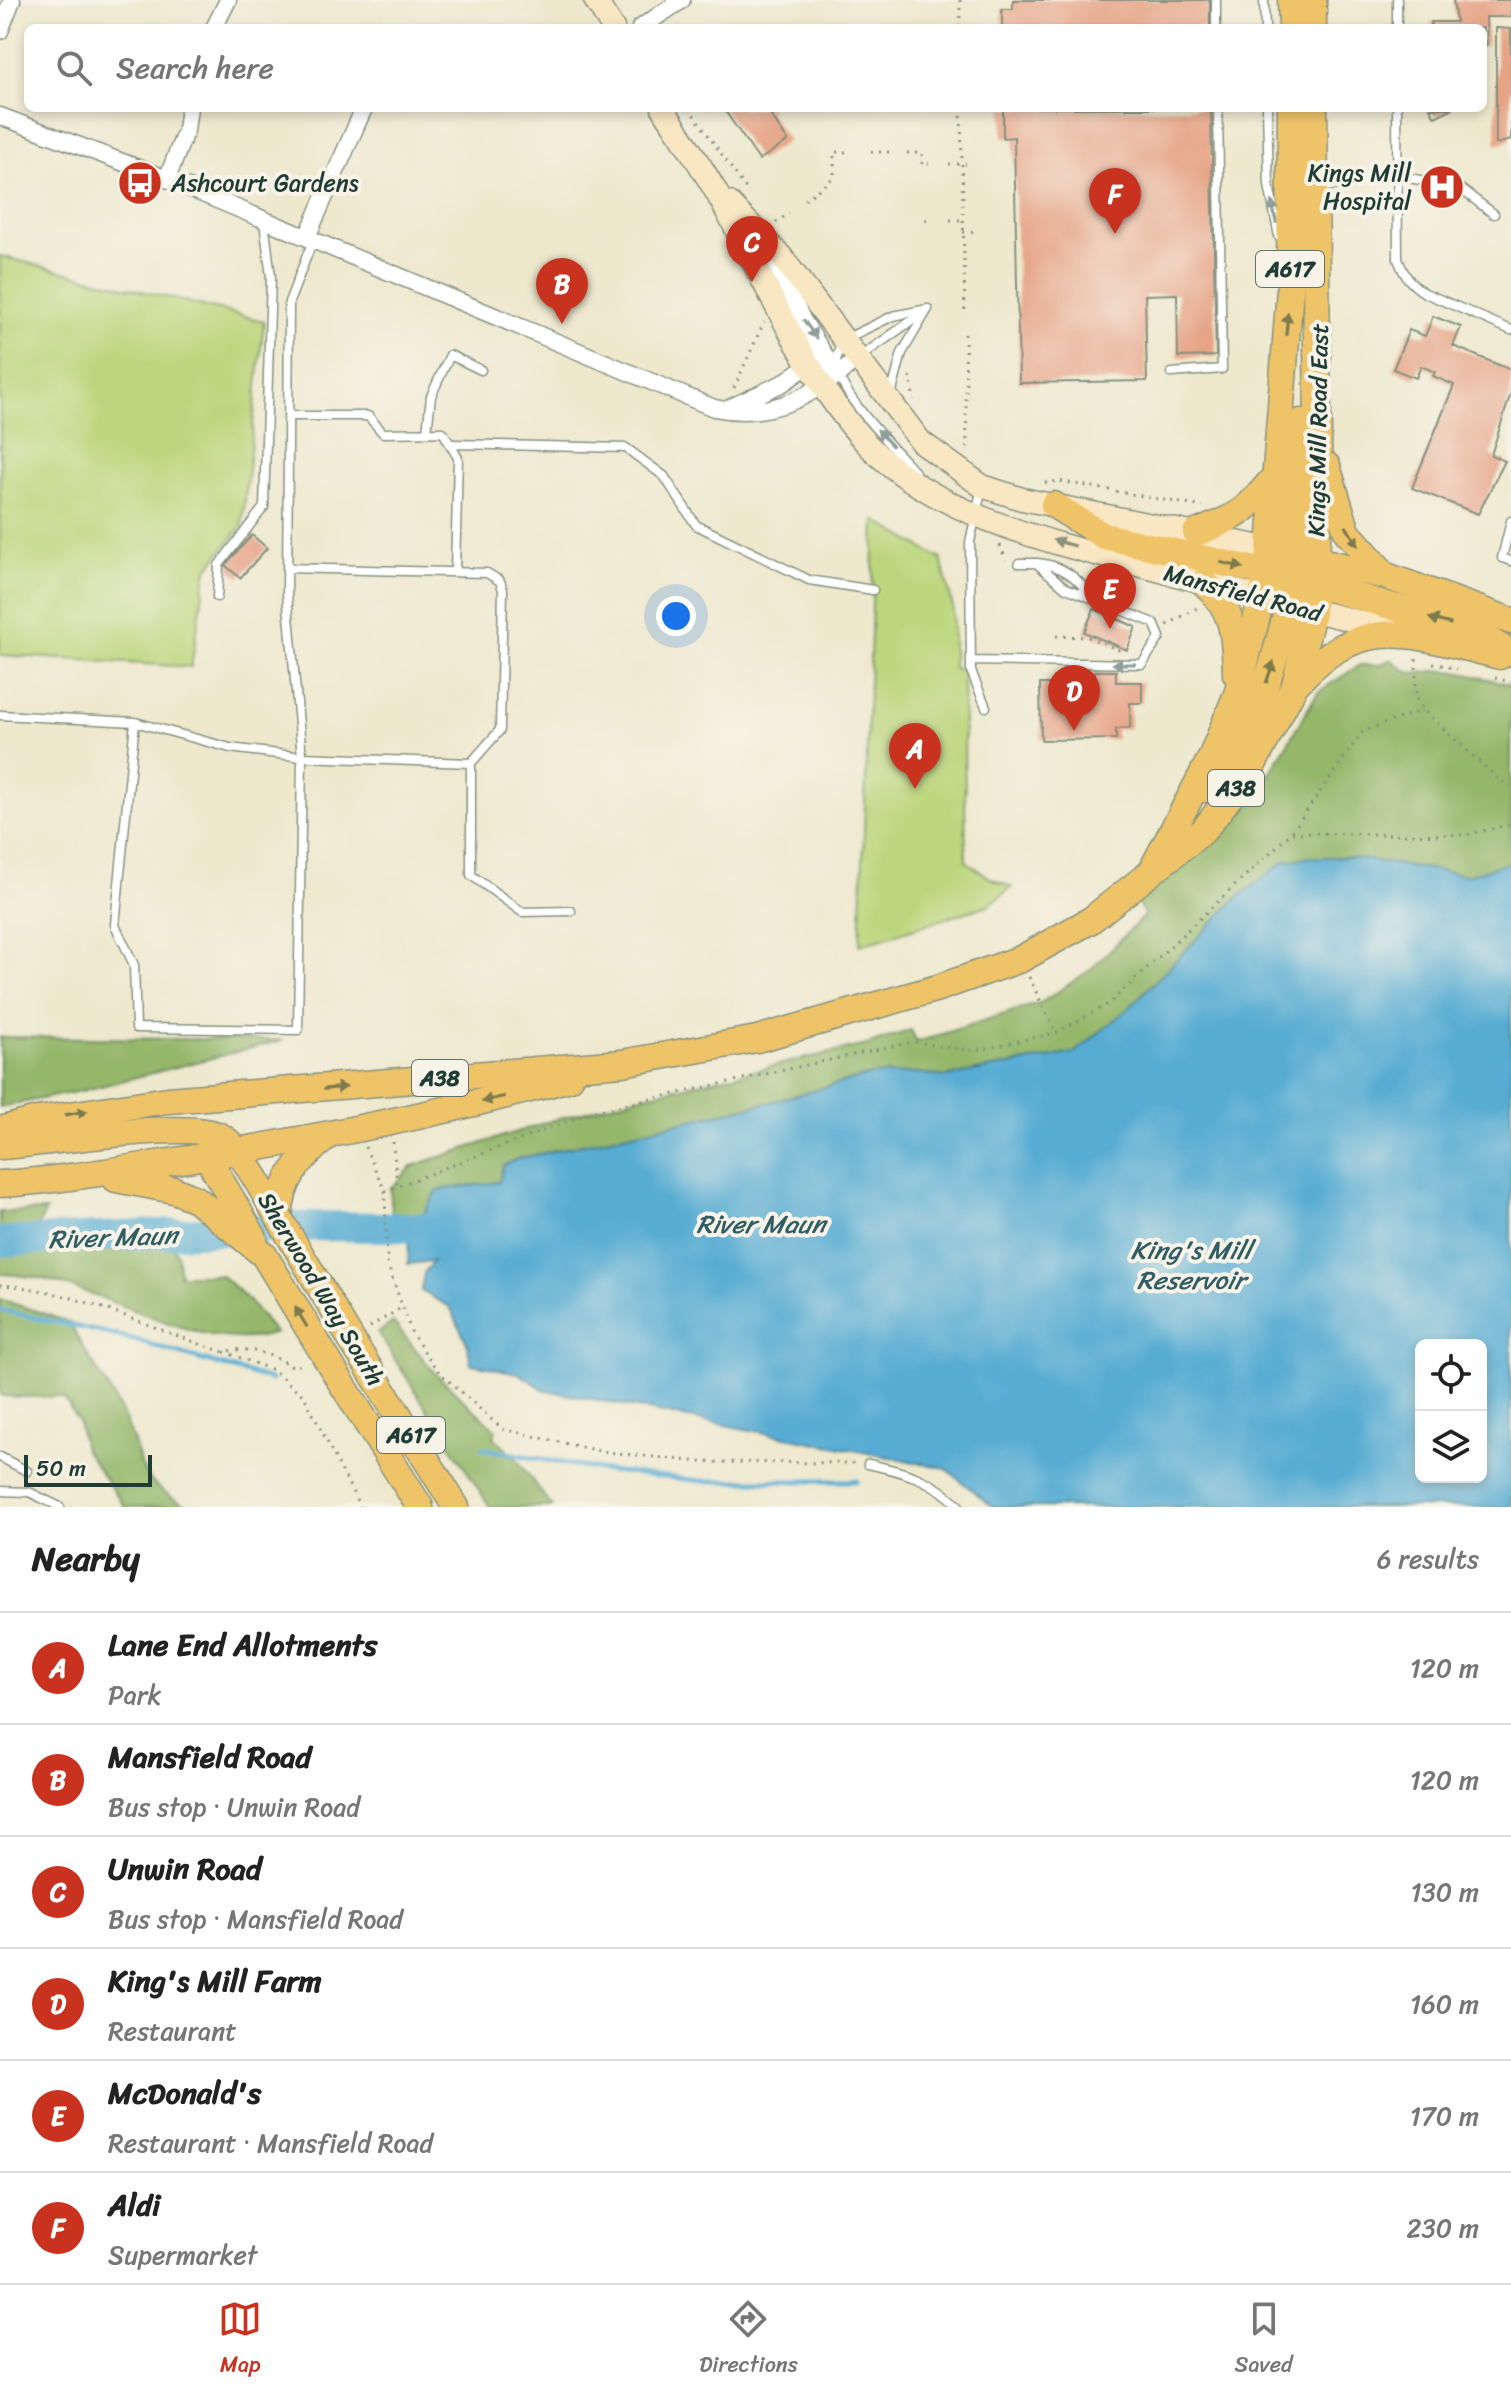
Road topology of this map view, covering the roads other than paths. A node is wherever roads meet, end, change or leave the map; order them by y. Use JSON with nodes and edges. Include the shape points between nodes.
{"nodes":[{"id":1,"x":12,"y":0,"type":"edge"},
{"id":2,"x":228,"y":0,"type":"edge"},
{"id":3,"x":595,"y":0,"type":"edge"},
{"id":4,"x":682,"y":0,"type":"edge"},
{"id":5,"x":1216,"y":0,"type":"edge"},
{"id":6,"x":1264,"y":0,"type":"edge"},
{"id":7,"x":1291,"y":0,"type":"edge"},
{"id":8,"x":1313,"y":0,"type":"edge"},
{"id":9,"x":1397,"y":0,"type":"edge"},
{"id":10,"x":216,"y":24,"type":"edge"},
{"id":11,"x":610,"y":24,"type":"edge"},
{"id":12,"x":646,"y":24,"type":"edge"},
{"id":13,"x":1216,"y":24,"type":"edge"},
{"id":14,"x":1265,"y":24,"type":"edge"},
{"id":15,"x":1292,"y":24,"type":"edge"},
{"id":16,"x":1313,"y":24,"type":"edge"},
{"id":17,"x":1397,"y":24,"type":"edge"},
{"id":18,"x":0,"y":31,"type":"edge"},
{"id":19,"x":188,"y":112,"type":"edge"},
{"id":20,"x":362,"y":112,"type":"edge"},
{"id":21,"x":666,"y":112,"type":"edge"},
{"id":22,"x":1218,"y":112,"type":"edge"},
{"id":23,"x":1267,"y":112,"type":"edge"},
{"id":24,"x":1291,"y":112,"type":"edge"},
{"id":25,"x":1314,"y":112,"type":"edge"},
{"id":26,"x":1397,"y":112,"type":"edge"},
{"id":27,"x":0,"y":116,"type":"edge"},
{"id":28,"x":1398,"y":176,"type":"junction"},
{"id":29,"x":167,"y":179,"type":"junction"},
{"id":30,"x":1356,"y":181,"type":"dead end"},
{"id":31,"x":714,"y":188,"type":"junction"},
{"id":32,"x":1315,"y":189,"type":"junction"},
{"id":33,"x":1494,"y":214,"type":"dead end"},
{"id":34,"x":264,"y":220,"type":"junction"},
{"id":35,"x":310,"y":238,"type":"junction"},
{"id":36,"x":1290,"y":289,"type":"junction"},
{"id":37,"x":1319,"y":300,"type":"junction"},
{"id":38,"x":928,"y":309,"type":"junction"},
{"id":39,"x":1511,"y":330,"type":"edge"},
{"id":40,"x":826,"y":352,"type":"junction"},
{"id":41,"x":858,"y":359,"type":"junction"},
{"id":42,"x":481,"y":370,"type":"dead end"},
{"id":43,"x":1172,"y":373,"type":"dead end"},
{"id":44,"x":832,"y":380,"type":"junction"},
{"id":45,"x":890,"y":405,"type":"junction"},
{"id":46,"x":724,"y":410,"type":"junction"},
{"id":47,"x":288,"y":416,"type":"junction"},
{"id":48,"x":427,"y":432,"type":"junction"},
{"id":49,"x":1318,"y":437,"type":"junction"},
{"id":50,"x":453,"y":444,"type":"junction"},
{"id":51,"x":1277,"y":474,"type":"junction"},
{"id":52,"x":982,"y":486,"type":"junction"},
{"id":53,"x":1054,"y":505,"type":"junction"},
{"id":54,"x":977,"y":518,"type":"junction"},
{"id":55,"x":1511,"y":521,"type":"edge"},
{"id":56,"x":1196,"y":533,"type":"junction"},
{"id":57,"x":1511,"y":561,"type":"edge"},
{"id":58,"x":1036,"y":563,"type":"junction"},
{"id":59,"x":1017,"y":565,"type":"road end"},
{"id":60,"x":287,"y":568,"type":"junction"},
{"id":61,"x":455,"y":570,"type":"junction"},
{"id":62,"x":1386,"y":576,"type":"junction"},
{"id":63,"x":1291,"y":580,"type":"junction"},
{"id":64,"x":873,"y":590,"type":"dead end"},
{"id":65,"x":1206,"y":592,"type":"junction"},
{"id":66,"x":217,"y":597,"type":"dead end"},
{"id":67,"x":1091,"y":598,"type":"junction"},
{"id":68,"x":1511,"y":621,"type":"edge"},
{"id":69,"x":1402,"y":644,"type":"junction"},
{"id":70,"x":1511,"y":653,"type":"edge"},
{"id":71,"x":1511,"y":659,"type":"edge"},
{"id":72,"x":971,"y":661,"type":"junction"},
{"id":73,"x":1295,"y":685,"type":"junction"},
{"id":74,"x":1237,"y":694,"type":"junction"},
{"id":75,"x":986,"y":707,"type":"dead end"},
{"id":76,"x":0,"y":715,"type":"edge"},
{"id":77,"x":135,"y":722,"type":"junction"},
{"id":78,"x":302,"y":757,"type":"junction"},
{"id":79,"x":471,"y":763,"type":"junction"},
{"id":80,"x":1182,"y":811,"type":"junction"},
{"id":81,"x":1151,"y":871,"type":"junction"},
{"id":82,"x":571,"y":911,"type":"dead end"},
{"id":83,"x":622,"y":1063,"type":"junction"},
{"id":84,"x":258,"y":1095,"type":"junction"},
{"id":85,"x":0,"y":1130,"type":"edge"},
{"id":86,"x":328,"y":1136,"type":"junction"},
{"id":87,"x":211,"y":1144,"type":"junction"},
{"id":88,"x":0,"y":1146,"type":"edge"},
{"id":89,"x":237,"y":1152,"type":"junction"},
{"id":90,"x":89,"y":1175,"type":"junction"},
{"id":91,"x":0,"y":1184,"type":"edge"},
{"id":92,"x":223,"y":1208,"type":"junction"},
{"id":93,"x":276,"y":1209,"type":"junction"},
{"id":94,"x":0,"y":1457,"type":"edge"},
{"id":95,"x":868,"y":1464,"type":"road end"},
{"id":96,"x":27,"y":1471,"type":"dead end"},
{"id":97,"x":0,"y":1491,"type":"edge"},
{"id":98,"x":60,"y":1507,"type":"edge"},
{"id":99,"x":420,"y":1507,"type":"edge"},
{"id":100,"x":456,"y":1507,"type":"edge"},
{"id":101,"x":960,"y":1507,"type":"edge"}],
"edges":[{"from":1,"to":18,"type":"street"},
{"from":2,"to":10,"type":"street"},
{"from":3,"to":11,"type":"main road"},
{"from":4,"to":12,"type":"street"},
{"from":5,"to":13,"type":"lane"},
{"from":6,"to":14,"type":"lane"},
{"from":7,"to":15,"type":"highway"},
{"from":8,"to":16,"type":"highway"},
{"from":9,"to":17,"type":"lane"},
{"from":19,"to":29,"type":"street"},
{"from":20,"to":35,"type":"street"},
{"from":21,"to":31,"type":"main road","name":"Mansfield Road"},
{"from":22,"to":43,"type":"lane","via":[[1222,369]]},
{"from":36,"to":23,"type":"lane","one_way":true,"via":[[1269,185]]},
{"from":24,"to":36,"type":"highway","name":"Kings Mill Road East","number":"A617"},
{"from":25,"to":32,"type":"highway","name":"Kings Mill Road East","number":"A617"},
{"from":26,"to":28,"type":"lane"},
{"from":27,"to":29,"type":"street"},
{"from":28,"to":33,"type":"lane","via":[[1458,187]]},
{"from":28,"to":39,"type":"lane","via":[[1398,259],[1403,274],[1425,293]]},
{"from":29,"to":34,"type":"street"},
{"from":30,"to":32,"type":"lane"},
{"from":40,"to":31,"type":"main road","name":"Mansfield Road","one_way":true,"via":[[773,301]]},
{"from":31,"to":40,"type":"main road","name":"Mansfield Road","via":[[767,230]]},
{"from":32,"to":37,"type":"highway","name":"Kings Mill Road East","number":"A617"},
{"from":34,"to":35,"type":"street"},
{"from":34,"to":66,"type":"lane","via":[[271,277],[264,507],[219,565]]},
{"from":35,"to":46,"type":"street"},
{"from":35,"to":47,"type":"lane","via":[[289,302]]},
{"from":51,"to":36,"type":"highway","name":"Kings Mill Road East","number":"A617","one_way":true},
{"from":37,"to":49,"type":"highway","name":"Kings Mill Road East","number":"A617"},
{"from":37,"to":63,"type":"highway","via":[[1303,350]]},
{"from":38,"to":40,"type":"lane","via":[[893,316]]},
{"from":38,"to":41,"type":"lane"},
{"from":38,"to":45,"type":"lane","via":[[902,353]]},
{"from":40,"to":41,"type":"main road","name":"Mansfield Road"},
{"from":40,"to":44,"type":"main road","name":"Mansfield Road"},
{"from":40,"to":44,"type":"lane","via":[[836,362]]},
{"from":40,"to":46,"type":"street","via":[[783,383]]},
{"from":41,"to":44,"type":"street"},
{"from":41,"to":45,"type":"main road","name":"Mansfield Road"},
{"from":42,"to":48,"type":"lane","via":[[450,355],[431,396]]},
{"from":44,"to":46,"type":"street","via":[[790,405]]},
{"from":54,"to":44,"type":"main road","name":"Mansfield Road","one_way":true,"via":[[896,472],[867,444]]},
{"from":45,"to":52,"type":"main road","name":"Mansfield Road","via":[[938,458]]},
{"from":47,"to":48,"type":"lane","via":[[368,416],[383,433]]},
{"from":47,"to":60,"type":"lane"},
{"from":48,"to":50,"type":"lane","via":[[443,432]]},
{"from":49,"to":62,"type":"highway","one_way":true,"via":[[1347,532]]},
{"from":49,"to":63,"type":"highway","name":"Kings Mill Road East","number":"A617","via":[[1319,510]]},
{"from":50,"to":61,"type":"lane","via":[[458,458]]},
{"from":50,"to":64,"type":"lane","via":[[626,448],[664,476],[696,525],[809,580]]},
{"from":51,"to":56,"type":"highway","via":[[1249,509]]},
{"from":51,"to":63,"type":"highway","name":"Kings Mill Road East","number":"A617"},
{"from":52,"to":53,"type":"main road","name":"Mansfield Road"},
{"from":52,"to":54,"type":"lane"},
{"from":53,"to":56,"type":"main road","name":"Mansfield Road"},
{"from":53,"to":63,"type":"highway","one_way":true,"via":[[1104,536]]},
{"from":65,"to":54,"type":"main road","name":"Mansfield Road","one_way":true},
{"from":54,"to":72,"type":"lane","via":[[970,542]]},
{"from":55,"to":57,"type":"lane","via":[[1502,558]]},
{"from":56,"to":63,"type":"main road","name":"Mansfield Road"},
{"from":58,"to":59,"type":"lane"},
{"from":58,"to":67,"type":"lane","via":[[1053,580]]},
{"from":58,"to":67,"type":"lane","via":[[1051,564],[1078,579]]},
{"from":60,"to":61,"type":"lane"},
{"from":60,"to":78,"type":"lane"},
{"from":61,"to":79,"type":"lane","via":[[487,573],[503,590],[500,730]]},
{"from":62,"to":63,"type":"highway","name":"Mansfield Road"},
{"from":62,"to":68,"type":"highway","name":"Mansfield Road"},
{"from":63,"to":65,"type":"main road","name":"Mansfield Road"},
{"from":63,"to":69,"type":"main road","name":"Mansfield Road"},
{"from":70,"to":63,"type":"highway","one_way":true,"via":[[1469,629]]},
{"from":63,"to":73,"type":"highway","number":"A617"},
{"from":63,"to":74,"type":"highway","number":"A617"},
{"from":80,"to":63,"type":"highway","one_way":true,"via":[[1224,771],[1244,737],[1265,687]]},
{"from":65,"to":74,"type":"highway","via":[[1220,597],[1234,627]]},
{"from":67,"to":72,"type":"lane","one_way":true,"via":[[1154,623],[1160,637],[1148,660]]},
{"from":69,"to":71,"type":"highway","name":"Mansfield Road"},
{"from":69,"to":73,"type":"highway","via":[[1339,646]]},
{"from":72,"to":75,"type":"lane"},
{"from":73,"to":81,"type":"highway","number":"A38","via":[[1249,772],[1203,831]]},
{"from":74,"to":80,"type":"highway","number":"A617"},
{"from":76,"to":77,"type":"lane"},
{"from":77,"to":78,"type":"lane","via":[[230,748]]},
{"from":77,"to":78,"type":"lane","via":[[115,925],[134,965],[136,1028],[298,1030]]},
{"from":78,"to":79,"type":"lane"},
{"from":79,"to":82,"type":"lane","via":[[471,875],[522,912]]},
{"from":80,"to":81,"type":"highway","number":"A38"},
{"from":81,"to":83,"type":"highway","number":"A38","via":[[1091,920],[1021,959],[757,1039]]},
{"from":84,"to":83,"type":"highway","number":"A38","one_way":true},
{"from":83,"to":86,"type":"highway","number":"A38","one_way":true,"via":[[500,1098]]},
{"from":85,"to":84,"type":"highway","number":"A38","one_way":true,"via":[[143,1103]]},
{"from":84,"to":87,"type":"highway","via":[[225,1115]]},
{"from":86,"to":89,"type":"highway","number":"A38"},
{"from":86,"to":93,"type":"highway","via":[[293,1170]]},
{"from":87,"to":88,"type":"highway","via":[[171,1131]]},
{"from":87,"to":89,"type":"highway","name":"Sherwood Way South","via":[[229,1142]]},
{"from":87,"to":90,"type":"highway"},
{"from":87,"to":92,"type":"highway","name":"Sherwood Way South","number":"A617"},
{"from":89,"to":93,"type":"highway","name":"Sherwood Way South"},
{"from":90,"to":91,"type":"highway"},
{"from":90,"to":92,"type":"highway","number":"A617","via":[[174,1190]]},
{"from":99,"to":92,"type":"highway","name":"Sherwood Way South","number":"A617","one_way":true,"bridge":true,"via":[[264,1255]]},
{"from":93,"to":100,"type":"highway","name":"Sherwood Way South","number":"A617","bridge":true},
{"from":94,"to":96,"type":"lane"},
{"from":95,"to":101,"type":"lane","via":[[941,1487]]},
{"from":97,"to":98,"type":"lane","via":[[29,1492]]}]}
